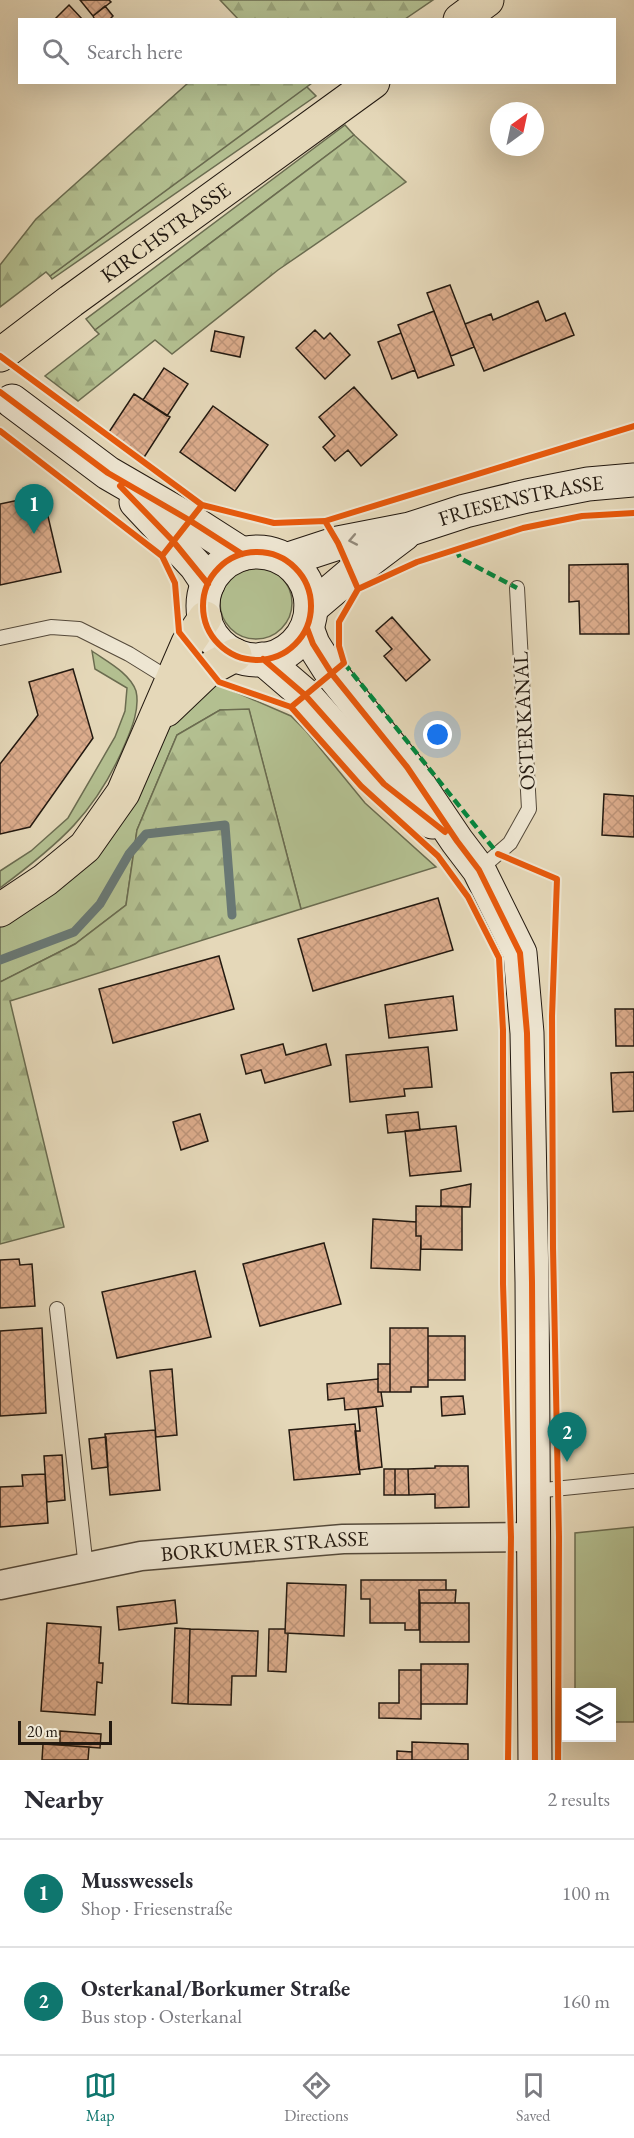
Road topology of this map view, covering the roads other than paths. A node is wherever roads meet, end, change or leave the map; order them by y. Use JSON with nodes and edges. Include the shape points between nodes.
{"nodes":[{"id":1,"x":487,"y":0,"type":"edge"},
{"id":2,"x":463,"y":18,"type":"edge"},
{"id":3,"x":370,"y":84,"type":"edge"},
{"id":4,"x":0,"y":356,"type":"edge"},
{"id":5,"x":12,"y":401,"type":"dead end"},
{"id":6,"x":108,"y":473,"type":"junction"},
{"id":7,"x":634,"y":480,"type":"edge"},
{"id":8,"x":410,"y":529,"type":"junction"},
{"id":9,"x":242,"y":554,"type":"junction"},
{"id":10,"x":286,"y":560,"type":"junction"},
{"id":11,"x":208,"y":584,"type":"junction"},
{"id":12,"x":517,"y":588,"type":"dead end"},
{"id":13,"x":205,"y":618,"type":"junction"},
{"id":14,"x":309,"y":618,"type":"junction"},
{"id":15,"x":0,"y":638,"type":"edge"},
{"id":16,"x":249,"y":657,"type":"junction"},
{"id":17,"x":179,"y":686,"type":"junction"},
{"id":18,"x":457,"y":842,"type":"junction"},
{"id":19,"x":479,"y":870,"type":"junction"},
{"id":20,"x":0,"y":910,"type":"edge"},
{"id":21,"x":57,"y":1309,"type":"dead end"},
{"id":22,"x":634,"y":1480,"type":"edge"},
{"id":23,"x":534,"y":1491,"type":"junction"},
{"id":24,"x":535,"y":1537,"type":"junction"},
{"id":25,"x":86,"y":1568,"type":"junction"},
{"id":26,"x":0,"y":1585,"type":"edge"},
{"id":27,"x":535,"y":1760,"type":"edge"}],
"edges":[{"from":1,"to":2,"type":"main road"},
{"from":3,"to":4,"type":"main road","name":"KIRCHSTRASSE"},
{"from":5,"to":6,"type":"main road"},
{"from":6,"to":9,"type":"main road"},
{"from":6,"to":11,"type":"main road"},
{"from":7,"to":8,"type":"main road","name":"FRIESENSTRASSE","via":[[527,496]]},
{"from":8,"to":10,"type":"main road","name":"FRIESENSTRASSE","one_way":true,"via":[[338,543]]},
{"from":8,"to":14,"type":"main road","name":"FRIESENSTRASSE","via":[[351,574]]},
{"from":9,"to":10,"type":"main road","via":[[272,554]]},
{"from":9,"to":11,"type":"main road","via":[[216,571]]},
{"from":10,"to":14,"type":"main road","via":[[305,581],[310,594]]},
{"from":11,"to":13,"type":"main road"},
{"from":12,"to":19,"type":"lane","name":"OSTERKANAL","via":[[529,810],[510,843]]},
{"from":13,"to":16,"type":"main road","via":[[222,646]]},
{"from":13,"to":17,"type":"main road","via":[[188,643]]},
{"from":14,"to":16,"type":"main road","via":[[299,640],[289,650],[276,656]]},
{"from":14,"to":18,"type":"main road","via":[[314,644],[332,674],[406,766]]},
{"from":15,"to":17,"type":"lane","via":[[51,627],[79,628]]},
{"from":16,"to":17,"type":"main road","via":[[209,669]]},
{"from":16,"to":18,"type":"main road","via":[[305,695],[384,784]]},
{"from":17,"to":20,"type":"main road","via":[[155,723],[123,793],[85,848]]},
{"from":18,"to":19,"type":"main road"},
{"from":19,"to":23,"type":"main road","via":[[520,953],[527,1033]]},
{"from":21,"to":25,"type":"lane"},
{"from":22,"to":23,"type":"lane"},
{"from":23,"to":24,"type":"main road"},
{"from":24,"to":25,"type":"street","name":"BORKUMER STRASSE","via":[[342,1539],[141,1556]]},
{"from":24,"to":27,"type":"main road"},
{"from":25,"to":26,"type":"street","name":"BORKUMER STRASSE"}]}
